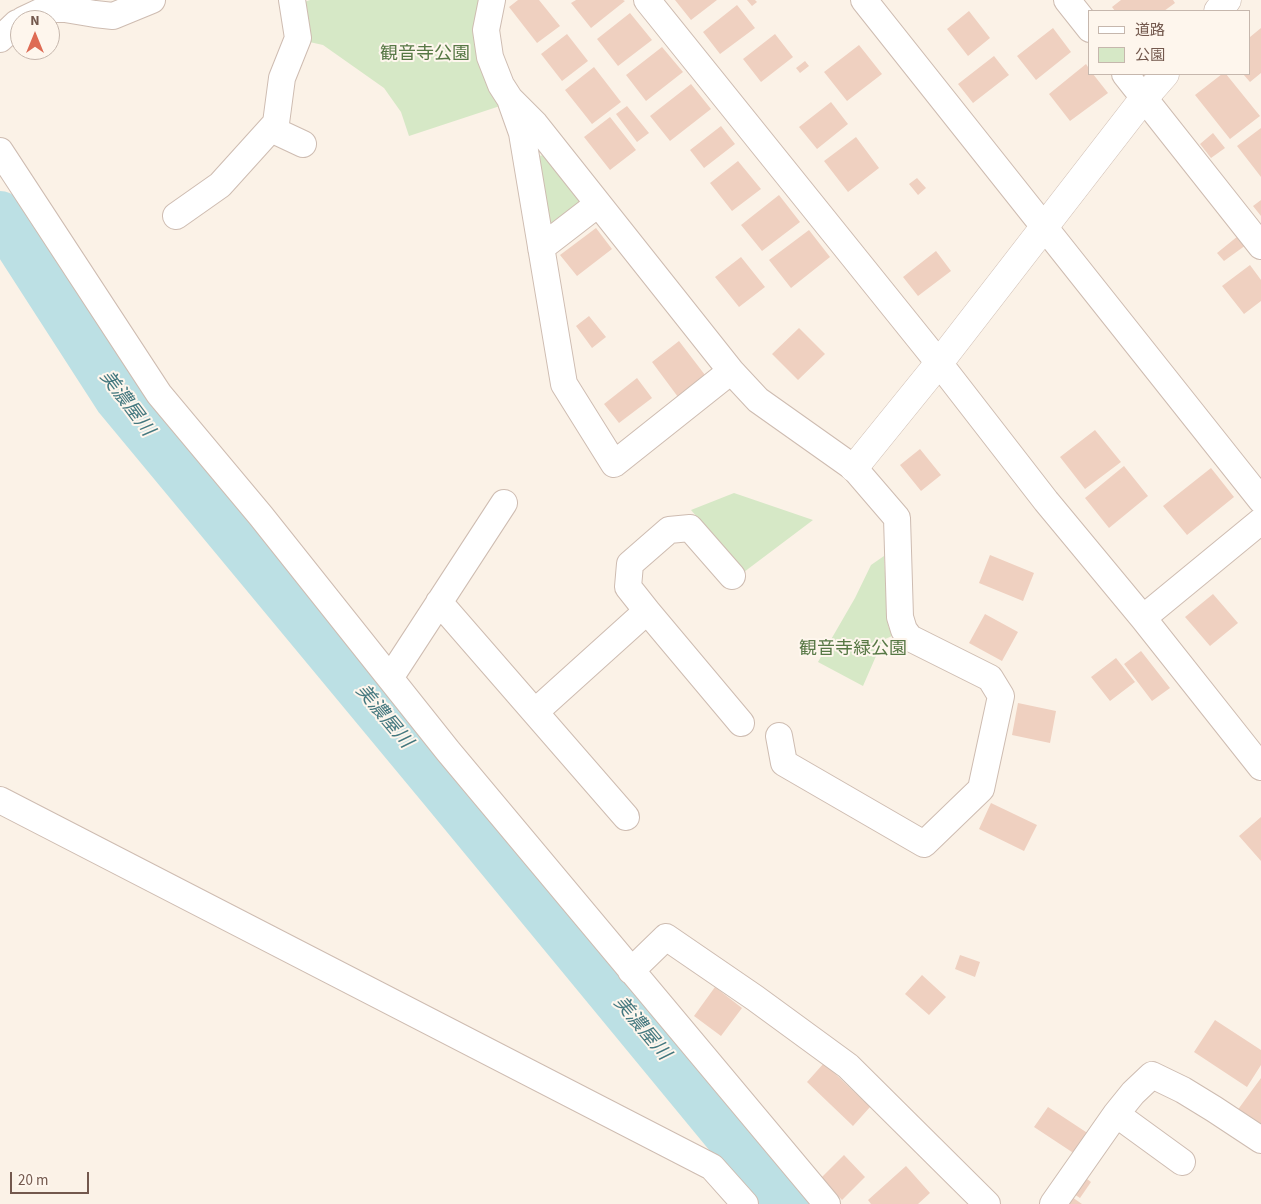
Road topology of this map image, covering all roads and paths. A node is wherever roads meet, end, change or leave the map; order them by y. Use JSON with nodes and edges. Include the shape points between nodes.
{"nodes":[{"id":1,"x":152,"y":0,"type":"edge"},
{"id":2,"x":292,"y":0,"type":"edge"},
{"id":3,"x":492,"y":0,"type":"edge"},
{"id":4,"x":647,"y":0,"type":"edge"},
{"id":5,"x":864,"y":0,"type":"edge"},
{"id":6,"x":1067,"y":0,"type":"edge"},
{"id":7,"x":1227,"y":0,"type":"edge"},
{"id":8,"x":46,"y":10,"type":"edge"},
{"id":9,"x":1219,"y":10,"type":"edge"},
{"id":10,"x":1088,"y":26,"type":"edge"},
{"id":11,"x":10,"y":30,"type":"edge"},
{"id":12,"x":0,"y":39,"type":"edge"},
{"id":13,"x":1126,"y":75,"type":"edge"},
{"id":14,"x":1164,"y":75,"type":"edge"},
{"id":15,"x":1144,"y":98,"type":"junction"},
{"id":16,"x":510,"y":99,"type":"junction"},
{"id":17,"x":271,"y":129,"type":"junction"},
{"id":18,"x":303,"y":144,"type":"dead end"},
{"id":19,"x":0,"y":151,"type":"edge"},
{"id":20,"x":598,"y":204,"type":"junction"},
{"id":21,"x":176,"y":216,"type":"dead end"},
{"id":22,"x":1045,"y":228,"type":"junction"},
{"id":23,"x":1261,"y":246,"type":"edge"},
{"id":24,"x":541,"y":248,"type":"junction"},
{"id":25,"x":939,"y":363,"type":"junction"},
{"id":26,"x":731,"y":372,"type":"junction"},
{"id":27,"x":854,"y":468,"type":"junction"},
{"id":28,"x":1261,"y":500,"type":"edge"},
{"id":29,"x":504,"y":503,"type":"dead end"},
{"id":30,"x":1261,"y":521,"type":"edge"},
{"id":31,"x":732,"y":576,"type":"dead end"},
{"id":32,"x":439,"y":602,"type":"junction"},
{"id":33,"x":647,"y":612,"type":"junction"},
{"id":34,"x":1143,"y":618,"type":"junction"},
{"id":35,"x":390,"y":678,"type":"junction"},
{"id":36,"x":535,"y":712,"type":"junction"},
{"id":37,"x":741,"y":723,"type":"dead end"},
{"id":38,"x":779,"y":736,"type":"dead end"},
{"id":39,"x":1261,"y":768,"type":"edge"},
{"id":40,"x":0,"y":800,"type":"edge"},
{"id":41,"x":626,"y":817,"type":"dead end"},
{"id":42,"x":631,"y":971,"type":"junction"},
{"id":43,"x":1116,"y":1114,"type":"junction"},
{"id":44,"x":1261,"y":1140,"type":"edge"},
{"id":45,"x":1182,"y":1162,"type":"dead end"},
{"id":46,"x":745,"y":1204,"type":"edge"},
{"id":47,"x":827,"y":1204,"type":"edge"},
{"id":48,"x":987,"y":1204,"type":"edge"},
{"id":49,"x":1053,"y":1204,"type":"edge"}],
"edges":[{"from":1,"to":8,"type":"street","via":[[114,16],[65,9]]},
{"from":2,"to":17,"type":"street","via":[[298,38],[282,78],[276,123]]},
{"from":3,"to":16,"type":"street","via":[[486,30],[490,57]]},
{"from":4,"to":25,"type":"street"},
{"from":5,"to":22,"type":"street"},
{"from":6,"to":10,"type":"street"},
{"from":7,"to":9,"type":"street"},
{"from":11,"to":12,"type":"street"},
{"from":13,"to":15,"type":"street"},
{"from":14,"to":15,"type":"street"},
{"from":15,"to":22,"type":"street"},
{"from":15,"to":23,"type":"street"},
{"from":16,"to":20,"type":"street","via":[[535,124]]},
{"from":16,"to":24,"type":"street","via":[[522,133]]},
{"from":17,"to":18,"type":"street"},
{"from":17,"to":21,"type":"street","via":[[220,185]]},
{"from":19,"to":35,"type":"street","via":[[159,394]]},
{"from":20,"to":24,"type":"street"},
{"from":20,"to":26,"type":"street"},
{"from":22,"to":25,"type":"street"},
{"from":22,"to":28,"type":"street"},
{"from":24,"to":26,"type":"street","via":[[564,384],[614,464]]},
{"from":25,"to":27,"type":"street"},
{"from":25,"to":34,"type":"street","via":[[1046,501]]},
{"from":26,"to":27,"type":"street","via":[[758,400]]},
{"from":27,"to":38,"type":"street","via":[[897,518],[900,617],[904,630],[910,638],[990,678],[1001,696],[981,789],[924,844],[784,763]]},
{"from":29,"to":32,"type":"street"},
{"from":30,"to":34,"type":"street"},
{"from":31,"to":33,"type":"street","via":[[690,528],[669,530],[630,564],[628,587]]},
{"from":32,"to":35,"type":"street"},
{"from":32,"to":36,"type":"street"},
{"from":33,"to":36,"type":"street"},
{"from":33,"to":37,"type":"street"},
{"from":34,"to":39,"type":"street"},
{"from":35,"to":42,"type":"street"},
{"from":36,"to":41,"type":"street"},
{"from":40,"to":46,"type":"street","via":[[712,1167]]},
{"from":42,"to":47,"type":"street"},
{"from":42,"to":48,"type":"street","via":[[666,937],[848,1066]]},
{"from":43,"to":44,"type":"street","via":[[1152,1075],[1183,1090]]},
{"from":43,"to":45,"type":"street"},
{"from":43,"to":49,"type":"street"}]}
